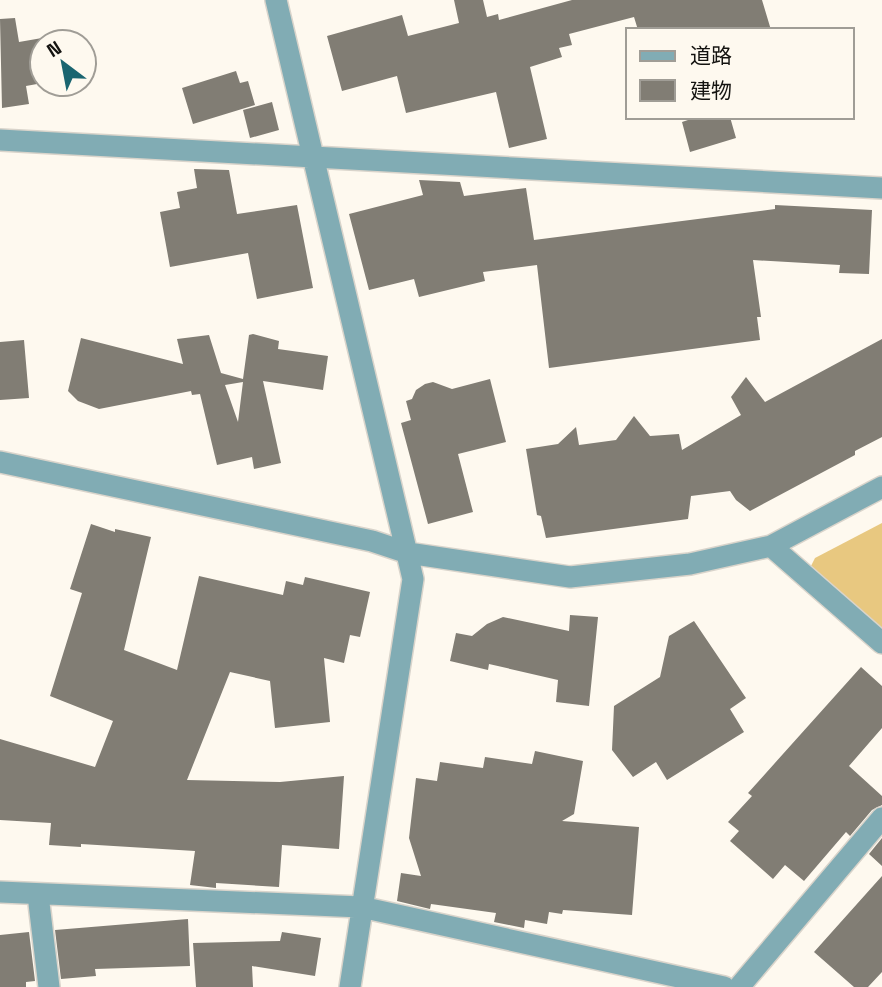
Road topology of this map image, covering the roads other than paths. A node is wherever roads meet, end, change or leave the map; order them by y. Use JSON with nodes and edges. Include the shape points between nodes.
{"nodes":[{"id":1,"x":276,"y":0,"type":"edge"},
{"id":2,"x":0,"y":140,"type":"edge"},
{"id":3,"x":310,"y":156,"type":"junction"},
{"id":4,"x":882,"y":188,"type":"edge"},
{"id":5,"x":0,"y":462,"type":"edge"},
{"id":6,"x":882,"y":486,"type":"edge"},
{"id":7,"x":771,"y":546,"type":"junction"},
{"id":8,"x":408,"y":554,"type":"junction"},
{"id":9,"x":882,"y":643,"type":"edge"},
{"id":10,"x":882,"y":818,"type":"edge"},
{"id":11,"x":0,"y":892,"type":"edge"},
{"id":12,"x":38,"y":895,"type":"junction"},
{"id":13,"x":361,"y":907,"type":"junction"},
{"id":14,"x":49,"y":987,"type":"edge"},
{"id":15,"x":350,"y":987,"type":"edge"},
{"id":16,"x":723,"y":987,"type":"edge"},
{"id":17,"x":739,"y":987,"type":"edge"}],
"edges":[{"from":1,"to":3,"type":"street"},
{"from":2,"to":3,"type":"street"},
{"from":3,"to":4,"type":"street"},
{"from":3,"to":8,"type":"street"},
{"from":5,"to":8,"type":"street","via":[[372,541]]},
{"from":6,"to":7,"type":"street"},
{"from":7,"to":8,"type":"street","via":[[690,564],[570,577]]},
{"from":7,"to":9,"type":"street"},
{"from":8,"to":13,"type":"street","via":[[412,579]]},
{"from":10,"to":17,"type":"street"},
{"from":11,"to":12,"type":"street"},
{"from":12,"to":13,"type":"street"},
{"from":12,"to":14,"type":"street"},
{"from":13,"to":15,"type":"street"},
{"from":13,"to":16,"type":"street"}]}
